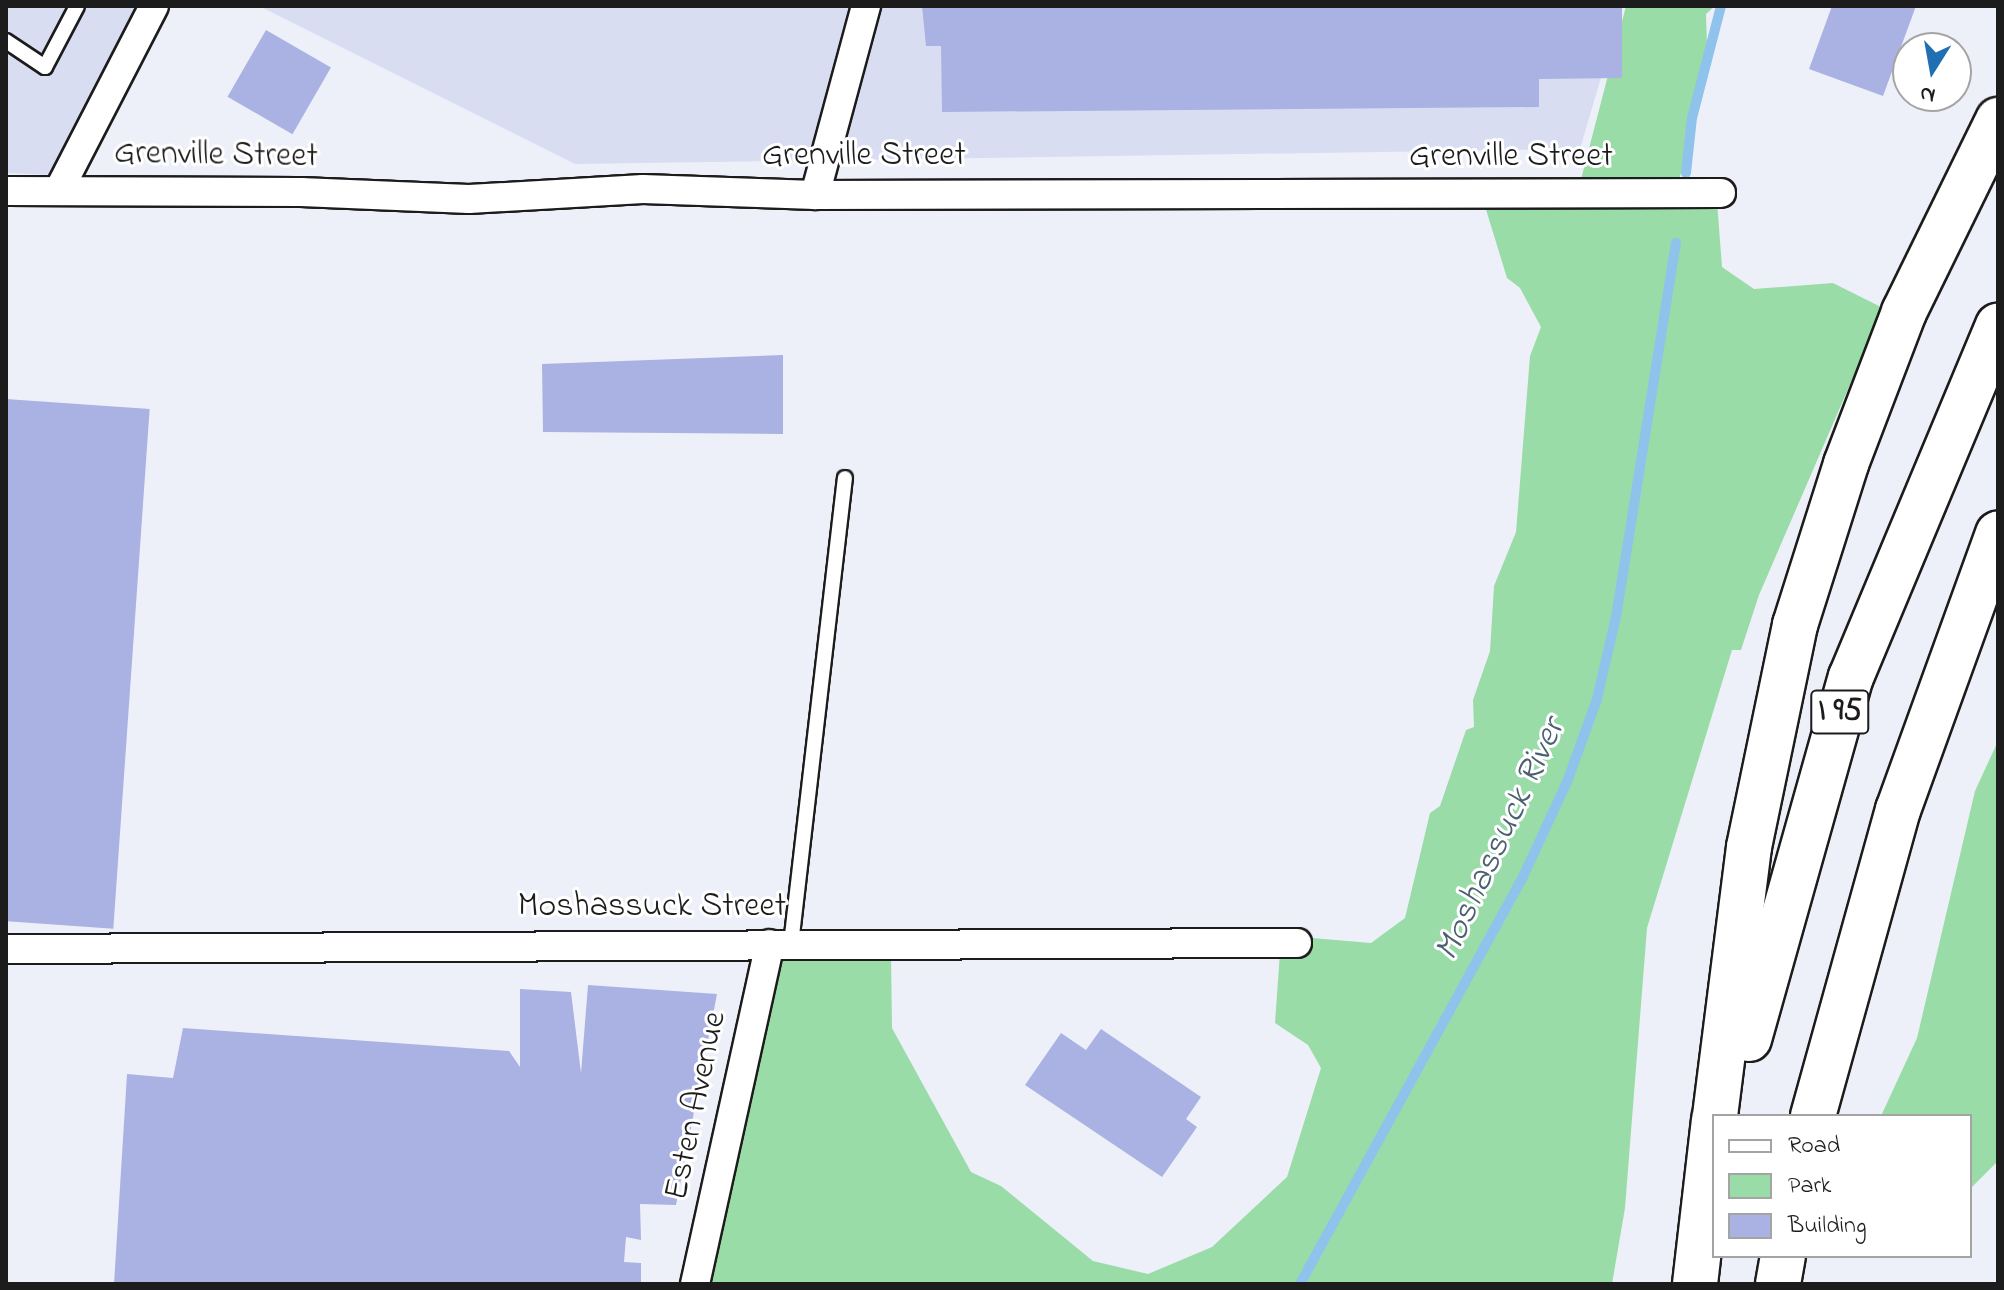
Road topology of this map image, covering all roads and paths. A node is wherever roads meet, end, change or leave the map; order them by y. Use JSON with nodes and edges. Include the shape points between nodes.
{"nodes":[{"id":1,"x":77,"y":6,"type":"edge"},
{"id":2,"x":154,"y":6,"type":"edge"},
{"id":3,"x":866,"y":6,"type":"edge"},
{"id":4,"x":6,"y":41,"type":"edge"},
{"id":5,"x":1998,"y":120,"type":"edge"},
{"id":6,"x":59,"y":190,"type":"junction"},
{"id":7,"x":6,"y":191,"type":"edge"},
{"id":8,"x":1721,"y":193,"type":"dead end"},
{"id":9,"x":815,"y":195,"type":"junction"},
{"id":10,"x":1998,"y":325,"type":"edge"},
{"id":11,"x":845,"y":478,"type":"dead end"},
{"id":12,"x":1998,"y":533,"type":"edge"},
{"id":13,"x":1297,"y":943,"type":"dead end"},
{"id":14,"x":780,"y":944,"type":"junction"},
{"id":15,"x":6,"y":949,"type":"edge"},
{"id":16,"x":1715,"y":1114,"type":"edge"},
{"id":17,"x":1731,"y":1114,"type":"edge"},
{"id":18,"x":1814,"y":1114,"type":"edge"},
{"id":19,"x":1712,"y":1135,"type":"edge"},
{"id":20,"x":1712,"y":1212,"type":"edge"},
{"id":21,"x":1783,"y":1258,"type":"edge"},
{"id":22,"x":695,"y":1284,"type":"edge"},
{"id":23,"x":1695,"y":1284,"type":"edge"},
{"id":24,"x":1778,"y":1284,"type":"edge"}],
"edges":[{"from":1,"to":4,"type":"lane","via":[[45,67]]},
{"from":2,"to":6,"type":"street"},
{"from":3,"to":9,"type":"street"},
{"from":5,"to":16,"type":"highway","via":[[1904,312],[1846,464],[1795,625],[1749,847]]},
{"from":6,"to":7,"type":"street","name":"Grenville Street"},
{"from":6,"to":9,"type":"street","name":"Grenville Street","via":[[469,199],[643,189]]},
{"from":8,"to":9,"type":"street","name":"Grenville Street"},
{"from":10,"to":17,"type":"highway","number":"I 95","via":[[1851,677],[1769,957]]},
{"from":11,"to":14,"type":"lane"},
{"from":12,"to":18,"type":"highway","number":"I 95","via":[[1898,810]]},
{"from":13,"to":14,"type":"street","name":"Moshassuck Street"},
{"from":14,"to":15,"type":"street","name":"Moshassuck Street"},
{"from":14,"to":22,"type":"street","name":"Esten Avenue"},
{"from":19,"to":23,"type":"highway"},
{"from":20,"to":23,"type":"highway"},
{"from":21,"to":24,"type":"highway"}]}
